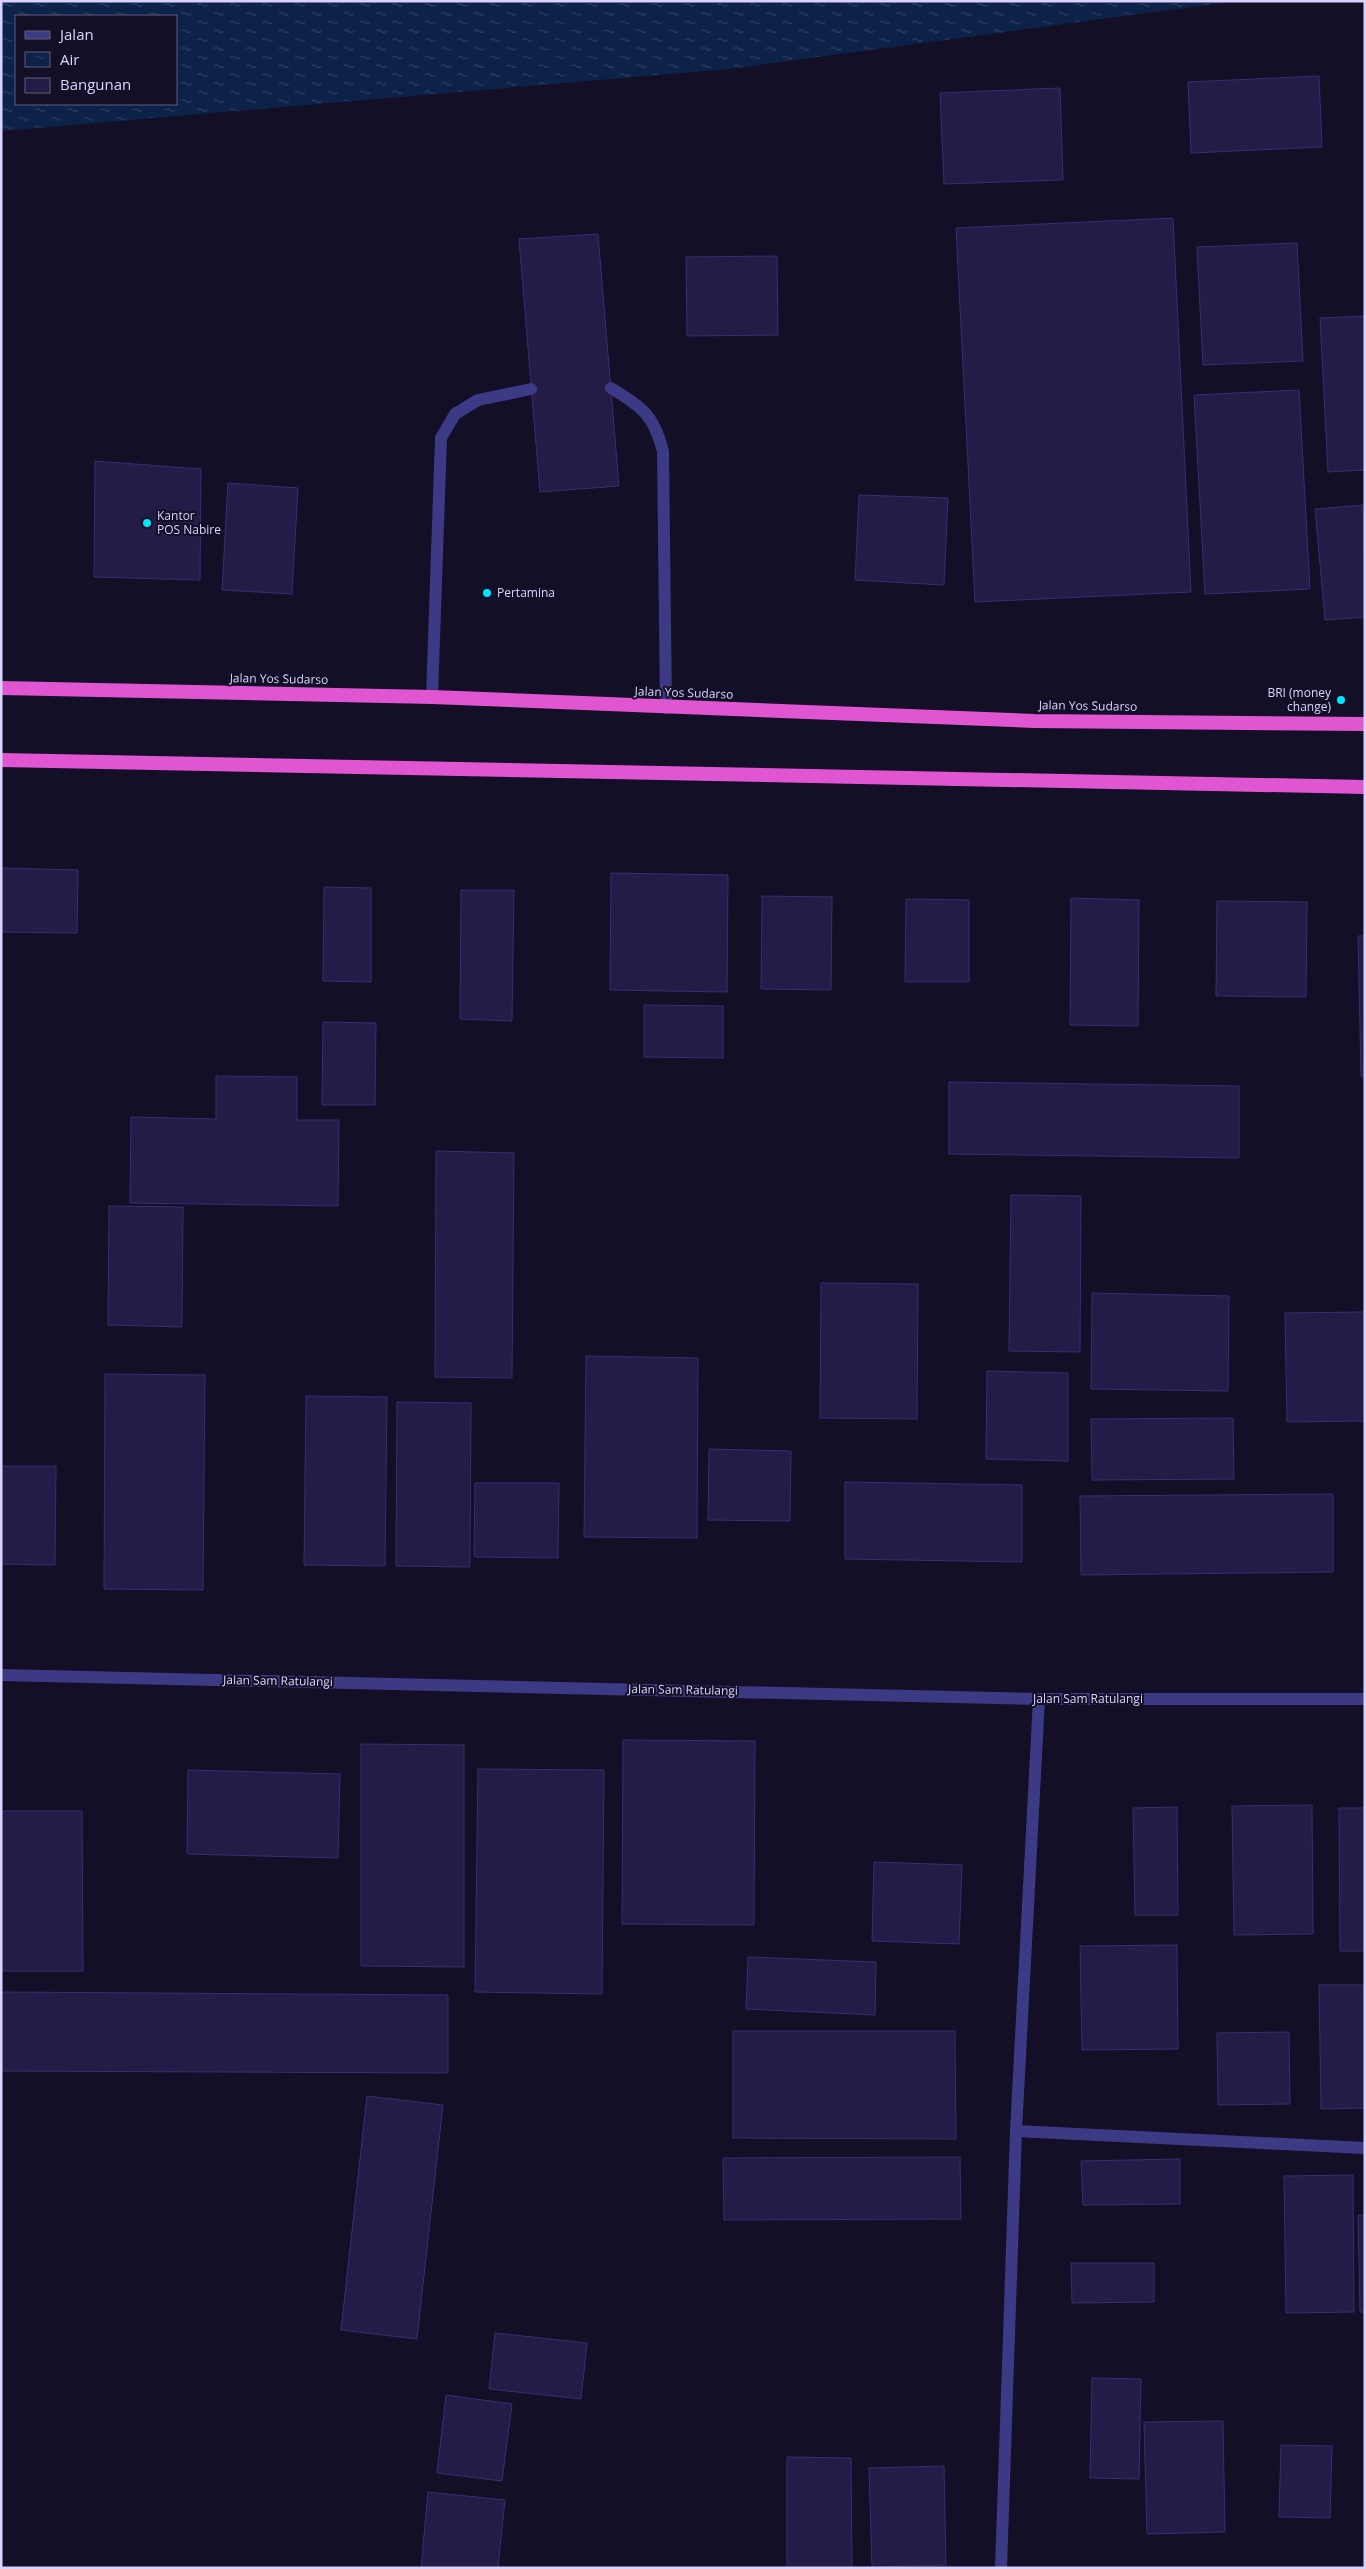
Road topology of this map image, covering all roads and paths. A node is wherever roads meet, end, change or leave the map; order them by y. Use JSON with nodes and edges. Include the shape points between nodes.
{"nodes":[{"id":1,"x":612,"y":388,"type":"dead end"},
{"id":2,"x":532,"y":389,"type":"dead end"},
{"id":3,"x":1,"y":688,"type":"edge"},
{"id":4,"x":432,"y":697,"type":"junction"},
{"id":5,"x":666,"y":708,"type":"junction"},
{"id":6,"x":1365,"y":724,"type":"edge"},
{"id":7,"x":1,"y":760,"type":"edge"},
{"id":8,"x":1365,"y":787,"type":"edge"},
{"id":9,"x":1,"y":1675,"type":"edge"},
{"id":10,"x":1039,"y":1699,"type":"junction"},
{"id":11,"x":1365,"y":1699,"type":"edge"},
{"id":12,"x":1016,"y":2131,"type":"junction"},
{"id":13,"x":1365,"y":2148,"type":"edge"},
{"id":14,"x":1001,"y":2568,"type":"edge"}],
"edges":[{"from":1,"to":5,"type":"street","via":[[638,404],[656,425],[663,451]]},
{"from":2,"to":4,"type":"street","via":[[478,400],[455,414],[441,438]]},
{"from":3,"to":4,"type":"highway","name":"Jalan Yos Sudarso"},
{"from":4,"to":5,"type":"highway","name":"Jalan Yos Sudarso"},
{"from":5,"to":6,"type":"highway","name":"Jalan Yos Sudarso","via":[[1034,721]]},
{"from":7,"to":8,"type":"highway"},
{"from":9,"to":10,"type":"street","name":"Jalan Sam Ratulangi"},
{"from":10,"to":11,"type":"street","name":"Jalan Sam Ratulangi"},
{"from":10,"to":12,"type":"street"},
{"from":12,"to":13,"type":"street"},
{"from":12,"to":14,"type":"street"}]}
